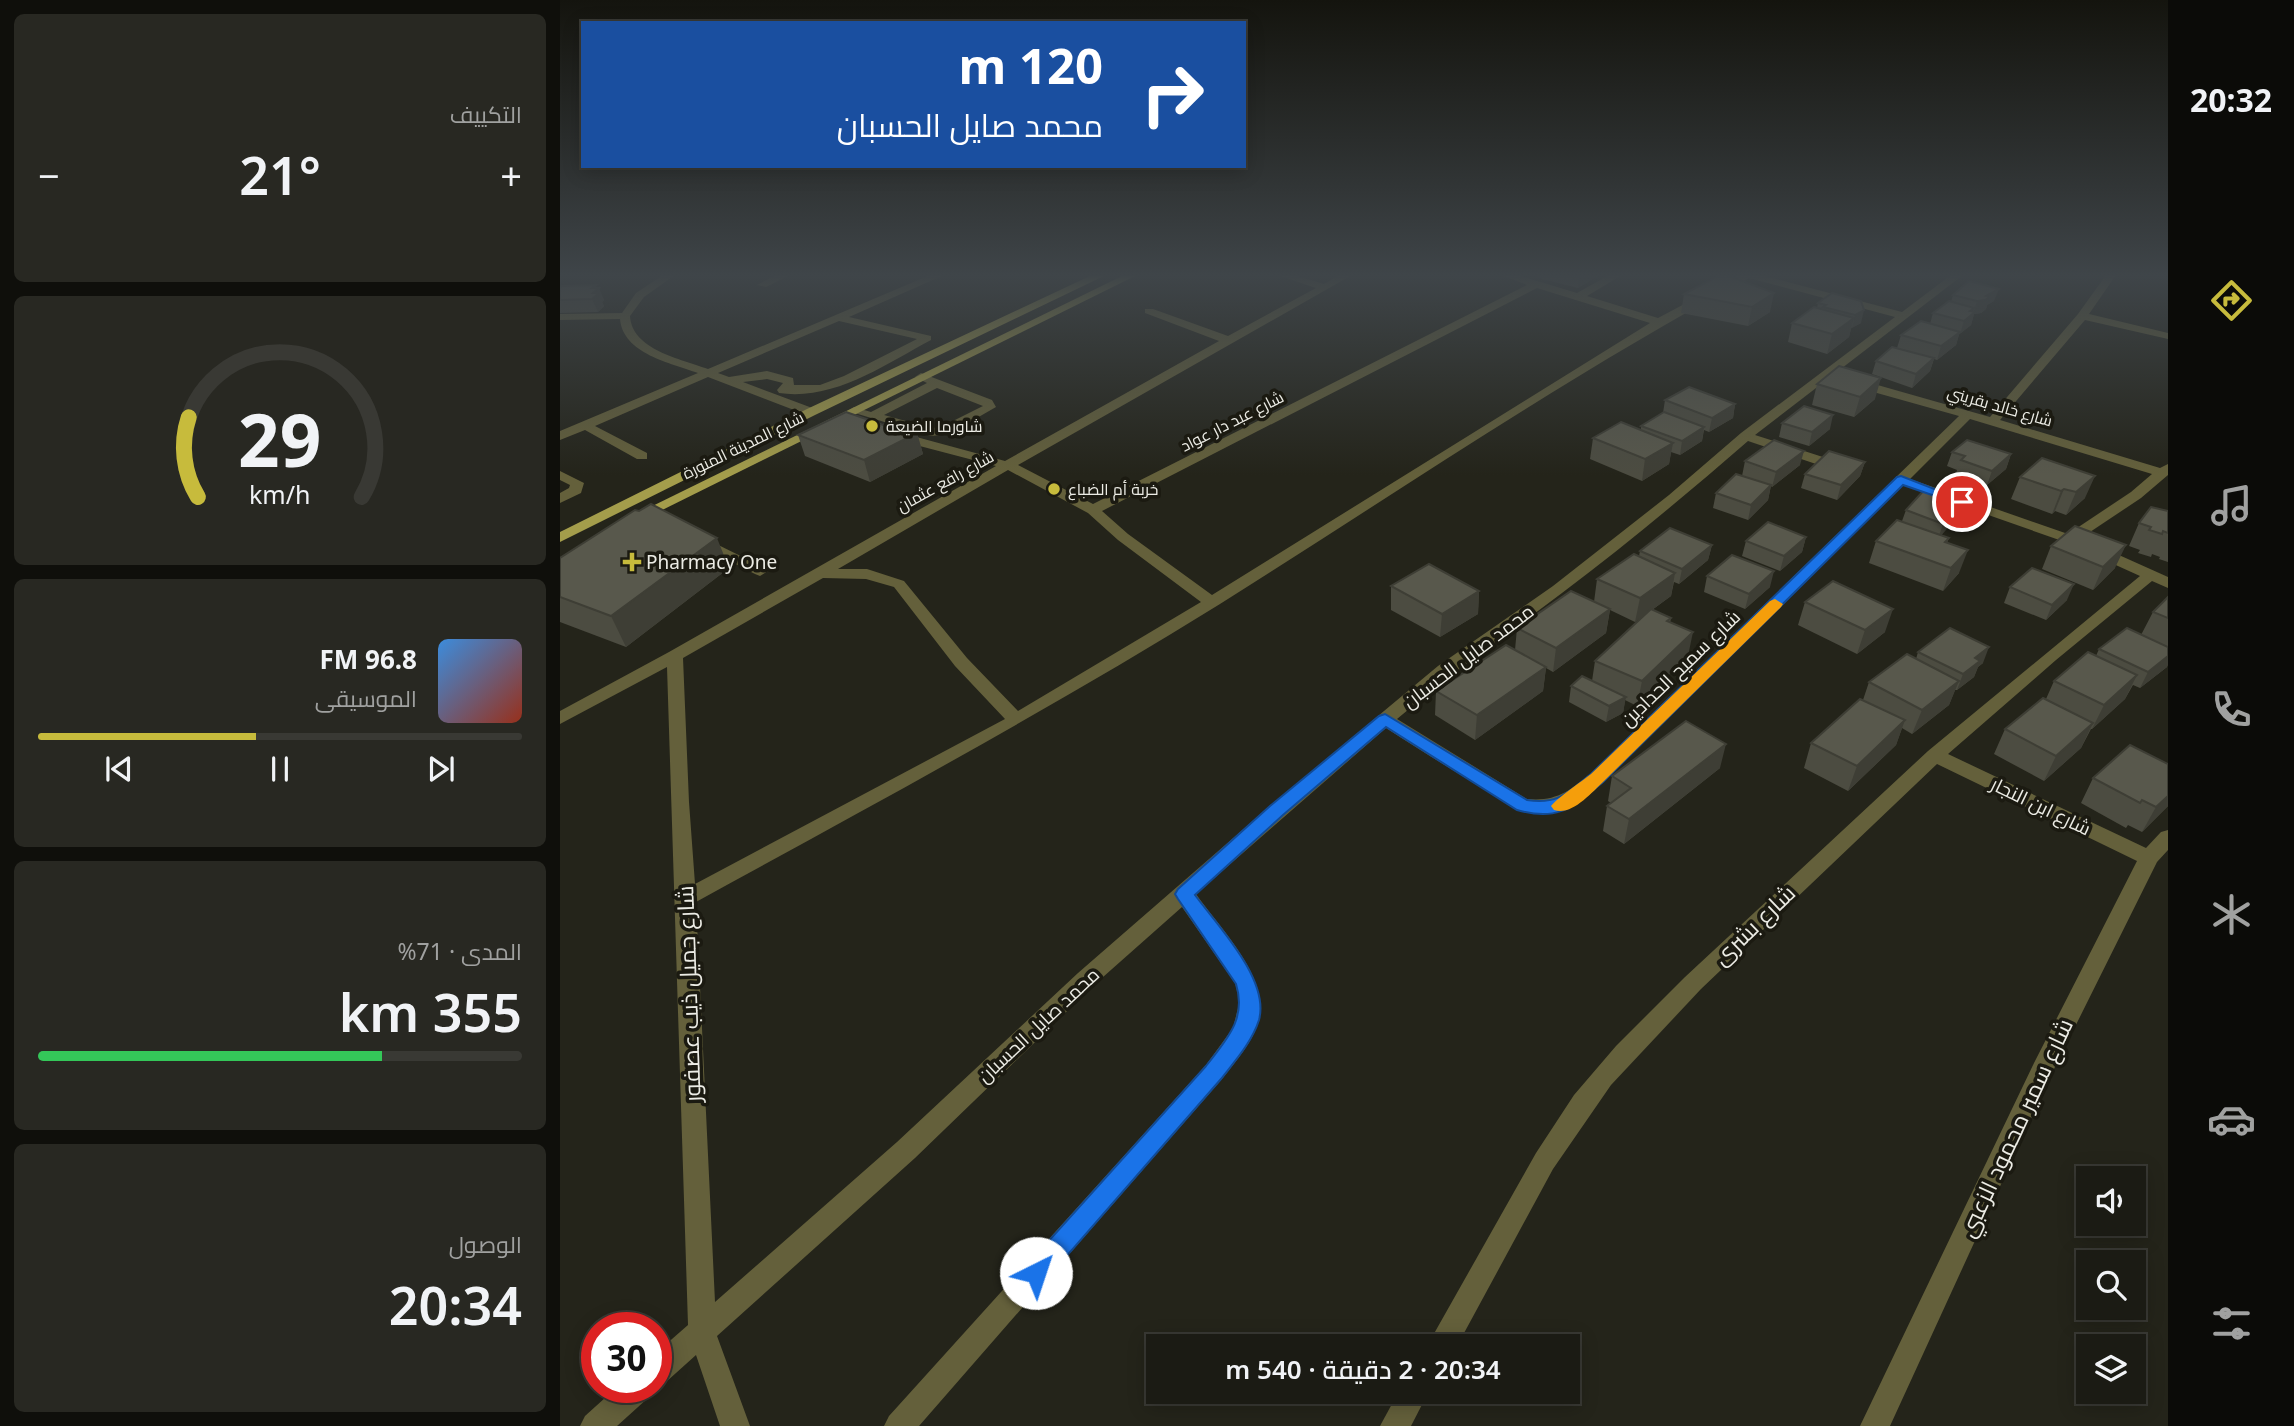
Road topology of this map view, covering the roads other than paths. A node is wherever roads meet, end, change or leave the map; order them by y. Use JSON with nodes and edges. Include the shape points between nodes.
{"nodes":[{"id":1,"x":636,"y":342,"type":"edge"},
{"id":2,"x":781,"y":342,"type":"edge"},
{"id":3,"x":920,"y":342,"type":"edge"},
{"id":4,"x":960,"y":342,"type":"edge"},
{"id":5,"x":994,"y":342,"type":"edge"},
{"id":6,"x":1225,"y":342,"type":"edge"},
{"id":7,"x":1423,"y":342,"type":"edge"},
{"id":8,"x":1628,"y":342,"type":"edge"},
{"id":9,"x":1871,"y":342,"type":"edge"},
{"id":10,"x":2060,"y":342,"type":"edge"},
{"id":11,"x":706,"y":373,"type":"junction"},
{"id":12,"x":1828,"y":375,"type":"junction"},
{"id":13,"x":921,"y":377,"type":"junction"},
{"id":14,"x":728,"y":381,"type":"junction"},
{"id":15,"x":937,"y":383,"type":"junction"},
{"id":16,"x":788,"y":388,"type":"junction"},
{"id":17,"x":770,"y":397,"type":"junction"},
{"id":18,"x":854,"y":411,"type":"junction"},
{"id":19,"x":811,"y":412,"type":"junction"},
{"id":20,"x":1968,"y":414,"type":"junction"},
{"id":21,"x":873,"y":416,"type":"junction"},
{"id":22,"x":837,"y":419,"type":"junction"},
{"id":23,"x":1993,"y":421,"type":"junction"},
{"id":24,"x":586,"y":425,"type":"junction"},
{"id":25,"x":560,"y":436,"type":"edge"},
{"id":26,"x":1746,"y":436,"type":"junction"},
{"id":27,"x":642,"y":456,"type":"dead end"},
{"id":28,"x":1824,"y":461,"type":"edge"},
{"id":29,"x":1009,"y":466,"type":"junction"},
{"id":30,"x":2165,"y":471,"type":"edge"},
{"id":31,"x":560,"y":475,"type":"edge"},
{"id":32,"x":1901,"y":480,"type":"junction"},
{"id":33,"x":560,"y":499,"type":"edge"},
{"id":34,"x":1093,"y":510,"type":"junction"},
{"id":35,"x":646,"y":512,"type":"junction"},
{"id":36,"x":666,"y":522,"type":"edge"},
{"id":37,"x":624,"y":523,"type":"edge"},
{"id":38,"x":688,"y":534,"type":"edge"},
{"id":39,"x":560,"y":538,"type":"edge"},
{"id":40,"x":2070,"y":539,"type":"junction"},
{"id":41,"x":760,"y":571,"type":"dead end"},
{"id":42,"x":817,"y":573,"type":"junction"},
{"id":43,"x":2159,"y":579,"type":"edge"},
{"id":44,"x":1212,"y":601,"type":"junction"},
{"id":45,"x":675,"y":656,"type":"junction"},
{"id":46,"x":560,"y":719,"type":"edge"},
{"id":47,"x":1016,"y":720,"type":"junction"},
{"id":48,"x":1385,"y":720,"type":"junction"},
{"id":49,"x":1934,"y":755,"type":"junction"},
{"id":50,"x":2168,"y":837,"type":"edge"},
{"id":51,"x":2149,"y":858,"type":"junction"},
{"id":52,"x":1184,"y":894,"type":"junction"},
{"id":53,"x":686,"y":898,"type":"junction"},
{"id":54,"x":702,"y":1332,"type":"junction"},
{"id":55,"x":1448,"y":1334,"type":"edge"},
{"id":56,"x":672,"y":1358,"type":"edge"},
{"id":57,"x":621,"y":1403,"type":"edge"},
{"id":58,"x":1408,"y":1404,"type":"edge"},
{"id":59,"x":595,"y":1426,"type":"edge"},
{"id":60,"x":735,"y":1426,"type":"edge"},
{"id":61,"x":899,"y":1426,"type":"edge"},
{"id":62,"x":1395,"y":1426,"type":"edge"},
{"id":63,"x":1875,"y":1426,"type":"edge"}],
"edges":[{"from":1,"to":11,"type":"street"},
{"from":2,"to":11,"type":"street"},
{"from":3,"to":16,"type":"street","via":[[821,389]]},
{"from":4,"to":19,"type":"main road","name":"شارع المدينة المنورة"},
{"from":5,"to":13,"type":"main road","name":"شارع المدينة المنورة"},
{"from":6,"to":29,"type":"street","name":"شارع رافع عثمان"},
{"from":7,"to":34,"type":"street","name":"شارع عبد دار عواد"},
{"from":8,"to":44,"type":"street"},
{"from":9,"to":12,"type":"street","name":"محمد صايل الحسبان"},
{"from":10,"to":23,"type":"street"},
{"from":11,"to":14,"type":"street"},
{"from":11,"to":24,"type":"street"},
{"from":12,"to":20,"type":"street","name":"شارع خالد بقريني"},
{"from":12,"to":26,"type":"street","name":"محمد صايل الحسبان"},
{"from":13,"to":15,"type":"street"},
{"from":13,"to":18,"type":"main road","name":"شارع المدينة المنورة"},
{"from":14,"to":16,"type":"street","via":[[767,375],[789,381]]},
{"from":14,"to":17,"type":"street"},
{"from":15,"to":21,"type":"street"},
{"from":15,"to":21,"type":"street","via":[[990,407],[944,431],[931,432]]},
{"from":16,"to":17,"type":"street"},
{"from":17,"to":19,"type":"street"},
{"from":18,"to":21,"type":"street"},
{"from":18,"to":22,"type":"main road","name":"شارع المدينة المنورة"},
{"from":19,"to":39,"type":"main road","name":"شارع المدينة المنورة"},
{"from":20,"to":23,"type":"street","name":"شارع خالد بقريني"},
{"from":20,"to":32,"type":"street","name":"شارع سميح الحدادين"},
{"from":22,"to":29,"type":"street"},
{"from":22,"to":35,"type":"main road","name":"شارع المدينة المنورة"},
{"from":23,"to":30,"type":"street","name":"شارع خالد بقريني"},
{"from":24,"to":25,"type":"street"},
{"from":24,"to":27,"type":"street"},
{"from":26,"to":28,"type":"street"},
{"from":26,"to":48,"type":"street","name":"محمد صايل الحسبان","via":[[1674,498],[1444,670]]},
{"from":29,"to":34,"type":"street"},
{"from":29,"to":42,"type":"street","name":"شارع رافع عثمان"},
{"from":30,"to":40,"type":"street"},
{"from":31,"to":33,"type":"street","via":[[577,483],[576,490]]},
{"from":32,"to":40,"type":"street"},
{"from":32,"to":48,"type":"street","name":"شارع سميح الحدادين","via":[[1597,778],[1562,806],[1523,805]]},
{"from":34,"to":44,"type":"street"},
{"from":35,"to":36,"type":"street"},
{"from":35,"to":37,"type":"main road","name":"شارع المدينة المنورة"},
{"from":38,"to":41,"type":"street"},
{"from":40,"to":43,"type":"street"},
{"from":42,"to":45,"type":"street","name":"شارع رافع عثمان"},
{"from":42,"to":47,"type":"street","via":[[867,575],[899,584],[961,662]]},
{"from":43,"to":49,"type":"street","name":"شارع بشرى","via":[[2089,622]]},
{"from":44,"to":47,"type":"street"},
{"from":45,"to":46,"type":"street","name":"شارع رافع عثمان"},
{"from":45,"to":53,"type":"street","name":"شارع جميل ذيب عصفور"},
{"from":47,"to":53,"type":"street"},
{"from":48,"to":52,"type":"street","name":"محمد صايل الحسبان"},
{"from":49,"to":51,"type":"street","name":"شارع ابن النجار"},
{"from":49,"to":55,"type":"street","name":"شارع بشرى","via":[[1632,1043],[1583,1104],[1545,1162]]},
{"from":50,"to":51,"type":"street","name":"شارع سمير محمود الزعبي"},
{"from":51,"to":63,"type":"street","name":"شارع سمير محمود الزعبي","via":[[2042,1070]]},
{"from":52,"to":54,"type":"street","name":"محمد صايل الحسبان"},
{"from":52,"to":61,"type":"street","via":[[1246,981],[1251,998],[1239,1040]]},
{"from":53,"to":54,"type":"street","name":"شارع جميل ذيب عصفور"},
{"from":54,"to":56,"type":"street","name":"محمد صايل الحسبان"},
{"from":54,"to":60,"type":"street","name":"شارع جميل ذيب عصفور"},
{"from":57,"to":59,"type":"street"},
{"from":58,"to":62,"type":"street"}]}
